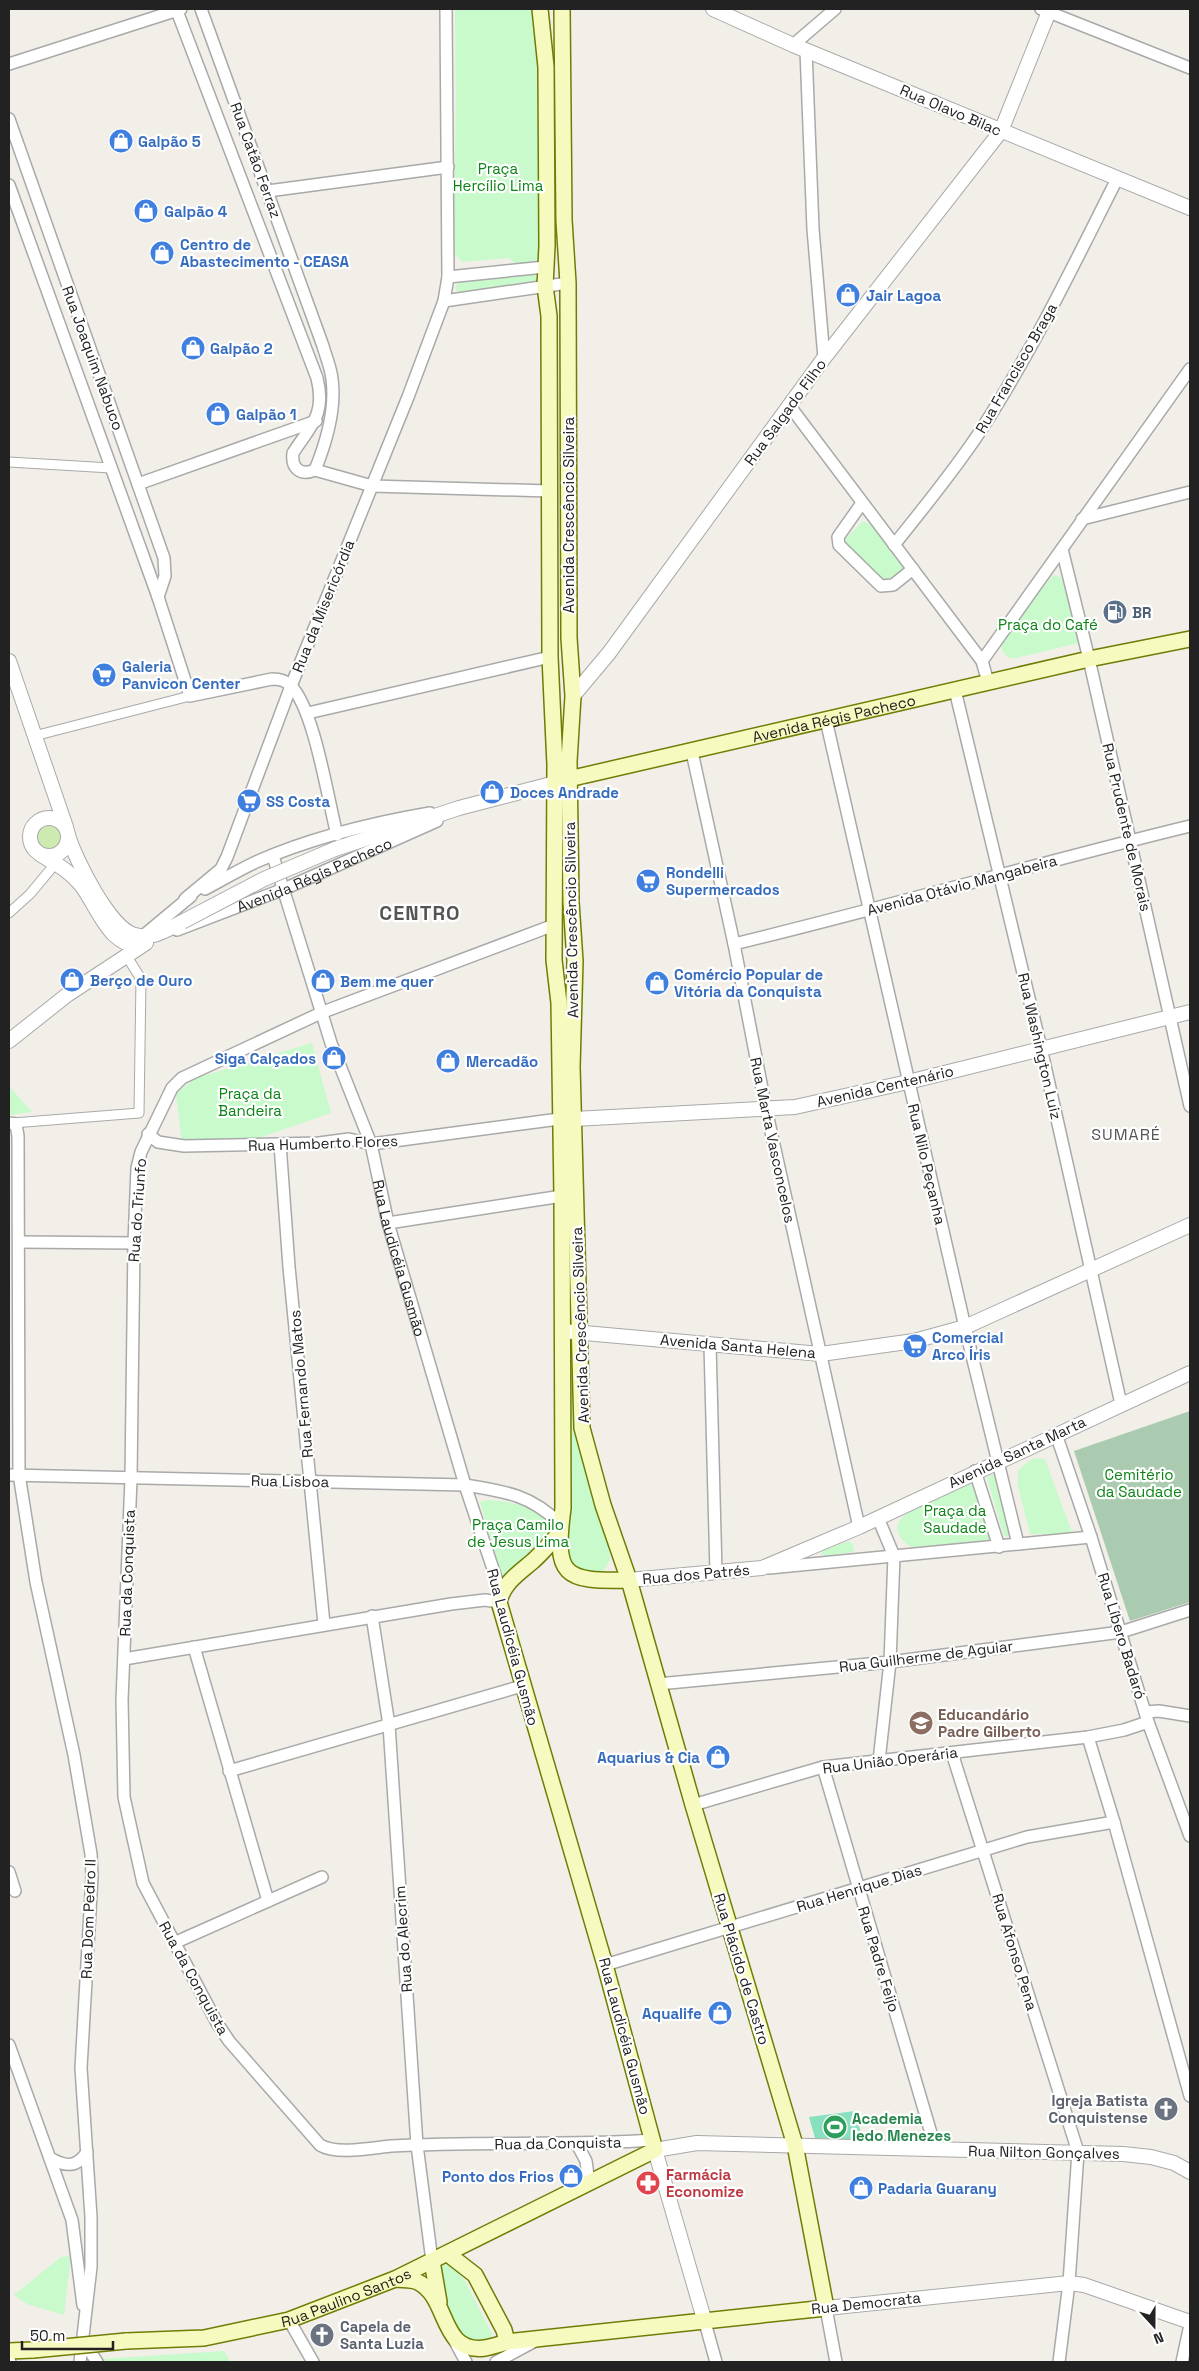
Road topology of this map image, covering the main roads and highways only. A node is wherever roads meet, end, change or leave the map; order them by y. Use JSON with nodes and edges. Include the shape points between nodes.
{"nodes":[{"id":1,"x":540,"y":9,"type":"edge"},
{"id":2,"x":562,"y":9,"type":"edge"},
{"id":3,"x":1190,"y":639,"type":"edge"},
{"id":4,"x":570,"y":655,"type":"junction"},
{"id":5,"x":550,"y":657,"type":"junction"},
{"id":6,"x":562,"y":781,"type":"junction"},
{"id":7,"x":573,"y":922,"type":"junction"},
{"id":8,"x":554,"y":925,"type":"junction"},
{"id":9,"x":554,"y":960,"type":"junction"},
{"id":10,"x":575,"y":961,"type":"junction"},
{"id":11,"x":566,"y":1119,"type":"junction"},
{"id":12,"x":561,"y":1529,"type":"junction"},
{"id":13,"x":619,"y":1555,"type":"junction"},
{"id":14,"x":629,"y":1580,"type":"junction"},
{"id":15,"x":601,"y":1581,"type":"junction"},
{"id":16,"x":654,"y":2145,"type":"joint"},
{"id":17,"x":448,"y":2254,"type":"junction"},
{"id":18,"x":432,"y":2261,"type":"junction"},
{"id":19,"x":395,"y":2279,"type":"junction"},
{"id":20,"x":440,"y":2307,"type":"junction"},
{"id":21,"x":826,"y":2308,"type":"joint"},
{"id":22,"x":508,"y":2342,"type":"junction"},
{"id":23,"x":9,"y":2351,"type":"edge"}],
"edges":[{"from":1,"to":5,"type":"main road","name":"Avenida Crescêncio Silveira","via":[[546,67]]},
{"from":2,"to":4,"type":"main road","name":"Avenida Crescêncio Silveira","via":[[564,220],[568,283]]},
{"from":3,"to":6,"type":"main road","name":"Avenida Régis Pacheco","via":[[1089,659]]},
{"from":4,"to":5,"type":"main road","via":[[554,654]]},
{"from":4,"to":6,"type":"main road","name":"Avenida Crescêncio Silveira","via":[[573,696]]},
{"from":5,"to":6,"type":"main road","name":"Avenida Crescêncio Silveira"},
{"from":6,"to":7,"type":"main road","name":"Avenida Crescêncio Silveira"},
{"from":6,"to":8,"type":"main road","name":"Avenida Crescêncio Silveira"},
{"from":7,"to":8,"type":"main road","via":[[564,919]]},
{"from":7,"to":10,"type":"main road","name":"Avenida Crescêncio Silveira"},
{"from":8,"to":9,"type":"main road","name":"Avenida Crescêncio Silveira"},
{"from":9,"to":10,"type":"main road","via":[[565,965]]},
{"from":9,"to":11,"type":"main road","name":"Avenida Crescêncio Silveira"},
{"from":10,"to":11,"type":"main road","name":"Avenida Crescêncio Silveira"},
{"from":11,"to":12,"type":"main road","name":"Avenida Crescêncio Silveira","via":[[562,1196]]},
{"from":11,"to":13,"type":"main road","name":"Avenida Crescêncio Silveira","via":[[580,1333],[582,1428]]},
{"from":12,"to":15,"type":"main road","name":"Avenida Crescêncio Silveira","via":[[561,1561],[565,1568],[580,1578]]},
{"from":12,"to":16,"type":"main road","name":"Rua Laudicéia Gusmão","via":[[534,1560],[513,1577],[500,1598],[522,1686],[605,1965]]},
{"from":13,"to":14,"type":"main road","name":"Avenida Crescêncio Silveira"},
{"from":13,"to":15,"type":"main road"},
{"from":14,"to":15,"type":"main road","name":"Avenida Crescêncio Silveira"},
{"from":14,"to":21,"type":"main road","name":"Rua Plácido de Castro","via":[[795,2145]]},
{"from":16,"to":17,"type":"main road","name":"Rua Paulino Santos","via":[[589,2183]]},
{"from":17,"to":18,"type":"main road","name":"Rua Paulino Santos"},
{"from":17,"to":22,"type":"main road","via":[[475,2275]]},
{"from":18,"to":19,"type":"main road","name":"Rua Paulino Santos"},
{"from":18,"to":20,"type":"main road"},
{"from":19,"to":20,"type":"main road","via":[[420,2283]]},
{"from":19,"to":23,"type":"main road","name":"Rua Paulino Santos","bridge":true,"via":[[289,2320],[204,2338]]},
{"from":20,"to":22,"type":"main road","name":"Rua Democrata","via":[[449,2330],[460,2344],[484,2348]]},
{"from":21,"to":22,"type":"main road","name":"Rua Democrata"}]}
